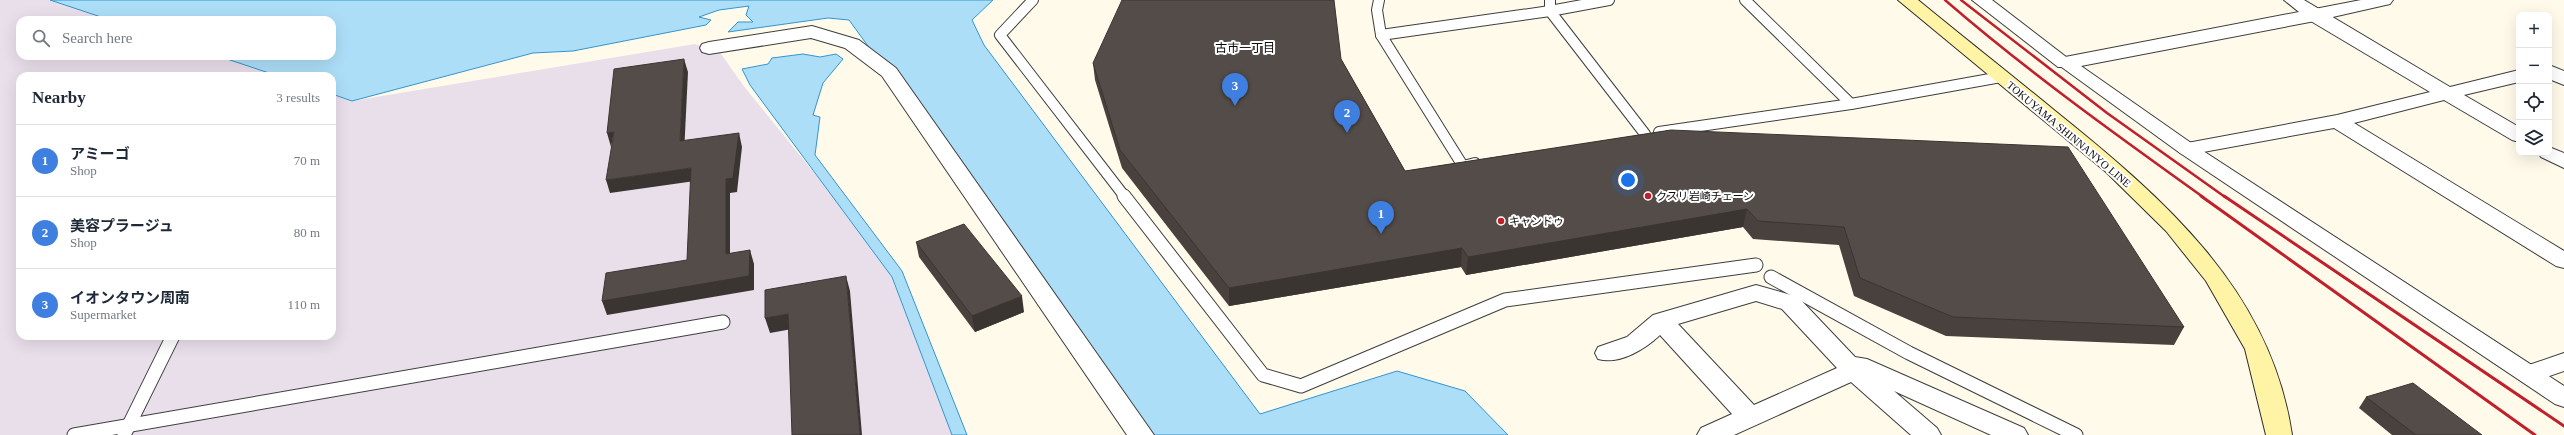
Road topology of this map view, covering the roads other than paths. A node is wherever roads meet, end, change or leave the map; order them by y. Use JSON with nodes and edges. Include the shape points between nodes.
{"nodes":[{"id":1,"x":1033,"y":0,"type":"edge"},
{"id":2,"x":1379,"y":0,"type":"edge"},
{"id":3,"x":1550,"y":0,"type":"edge"},
{"id":4,"x":1610,"y":0,"type":"edge"},
{"id":5,"x":1744,"y":0,"type":"edge"},
{"id":6,"x":1907,"y":0,"type":"edge"},
{"id":7,"x":1981,"y":0,"type":"edge"},
{"id":8,"x":2293,"y":0,"type":"edge"},
{"id":9,"x":2384,"y":0,"type":"edge"},
{"id":10,"x":1550,"y":11,"type":"junction"},
{"id":11,"x":2315,"y":16,"type":"junction"},
{"id":12,"x":1381,"y":35,"type":"junction"},
{"id":13,"x":709,"y":48,"type":"dead end"},
{"id":14,"x":2065,"y":63,"type":"junction"},
{"id":15,"x":2564,"y":66,"type":"edge"},
{"id":16,"x":2552,"y":69,"type":"edge"},
{"id":17,"x":2552,"y":72,"type":"edge"},
{"id":18,"x":2001,"y":77,"type":"junction"},
{"id":19,"x":2516,"y":77,"type":"edge"},
{"id":20,"x":2564,"y":79,"type":"edge"},
{"id":21,"x":2448,"y":95,"type":"junction"},
{"id":22,"x":1851,"y":104,"type":"junction"},
{"id":23,"x":2337,"y":121,"type":"junction"},
{"id":24,"x":1645,"y":134,"type":"junction"},
{"id":25,"x":2516,"y":134,"type":"edge"},
{"id":26,"x":1630,"y":137,"type":"edge"},
{"id":27,"x":2187,"y":150,"type":"junction"},
{"id":28,"x":2552,"y":155,"type":"edge"},
{"id":29,"x":1486,"y":162,"type":"edge"},
{"id":30,"x":2564,"y":162,"type":"edge"},
{"id":31,"x":2564,"y":260,"type":"edge"},
{"id":32,"x":1756,"y":265,"type":"dead end"},
{"id":33,"x":1771,"y":277,"type":"dead end"},
{"id":34,"x":723,"y":322,"type":"dead end"},
{"id":35,"x":1661,"y":322,"type":"junction"},
{"id":36,"x":171,"y":340,"type":"edge"},
{"id":37,"x":1607,"y":352,"type":"dead end"},
{"id":38,"x":2564,"y":362,"type":"edge"},
{"id":39,"x":1847,"y":364,"type":"junction"},
{"id":40,"x":2529,"y":374,"type":"junction"},
{"id":41,"x":2564,"y":398,"type":"edge"},
{"id":42,"x":1750,"y":417,"type":"junction"},
{"id":43,"x":126,"y":430,"type":"edge"},
{"id":44,"x":74,"y":435,"type":"edge"},
{"id":45,"x":1141,"y":435,"type":"edge"},
{"id":46,"x":1710,"y":435,"type":"edge"},
{"id":47,"x":1928,"y":435,"type":"edge"},
{"id":48,"x":2015,"y":435,"type":"edge"},
{"id":49,"x":2076,"y":435,"type":"edge"},
{"id":50,"x":2279,"y":435,"type":"edge"}],
"edges":[{"from":1,"to":32,"type":"lane","via":[[1000,35],[1263,375],[1301,386],[1505,300]]},
{"from":2,"to":12,"type":"lane","via":[[1377,10]]},
{"from":3,"to":10,"type":"lane"},
{"from":4,"to":10,"type":"lane"},
{"from":5,"to":22,"type":"lane"},
{"from":6,"to":18,"type":"main road","name":"TOKUYAMA SHINNANYO LINE"},
{"from":7,"to":14,"type":"street"},
{"from":8,"to":11,"type":"street"},
{"from":9,"to":11,"type":"street"},
{"from":10,"to":12,"type":"lane"},
{"from":10,"to":24,"type":"lane"},
{"from":11,"to":14,"type":"street"},
{"from":11,"to":21,"type":"street"},
{"from":12,"to":29,"type":"lane","via":[[1463,166]]},
{"from":13,"to":45,"type":"street","via":[[812,32],[852,44],[889,72]]},
{"from":14,"to":27,"type":"street"},
{"from":15,"to":16,"type":"street"},
{"from":17,"to":20,"type":"street"},
{"from":18,"to":22,"type":"lane"},
{"from":18,"to":50,"type":"main road","name":"TOKUYAMA SHINNANYO LINE","via":[[2113,168],[2174,226],[2215,277],[2257,349]]},
{"from":19,"to":21,"type":"street"},
{"from":21,"to":23,"type":"street"},
{"from":21,"to":25,"type":"street"},
{"from":22,"to":24,"type":"lane"},
{"from":23,"to":27,"type":"street"},
{"from":23,"to":31,"type":"street"},
{"from":24,"to":26,"type":"lane"},
{"from":27,"to":40,"type":"street"},
{"from":28,"to":30,"type":"street"},
{"from":33,"to":49,"type":"lane","via":[[1909,353]]},
{"from":34,"to":43,"type":"lane"},
{"from":35,"to":37,"type":"street","via":[[1636,343]]},
{"from":35,"to":39,"type":"street","via":[[1756,293],[1790,303]]},
{"from":35,"to":42,"type":"street"},
{"from":36,"to":43,"type":"lane"},
{"from":38,"to":40,"type":"street"},
{"from":39,"to":42,"type":"street"},
{"from":39,"to":47,"type":"street"},
{"from":39,"to":48,"type":"street"},
{"from":40,"to":41,"type":"street"},
{"from":42,"to":46,"type":"street"},
{"from":43,"to":44,"type":"lane"}]}
